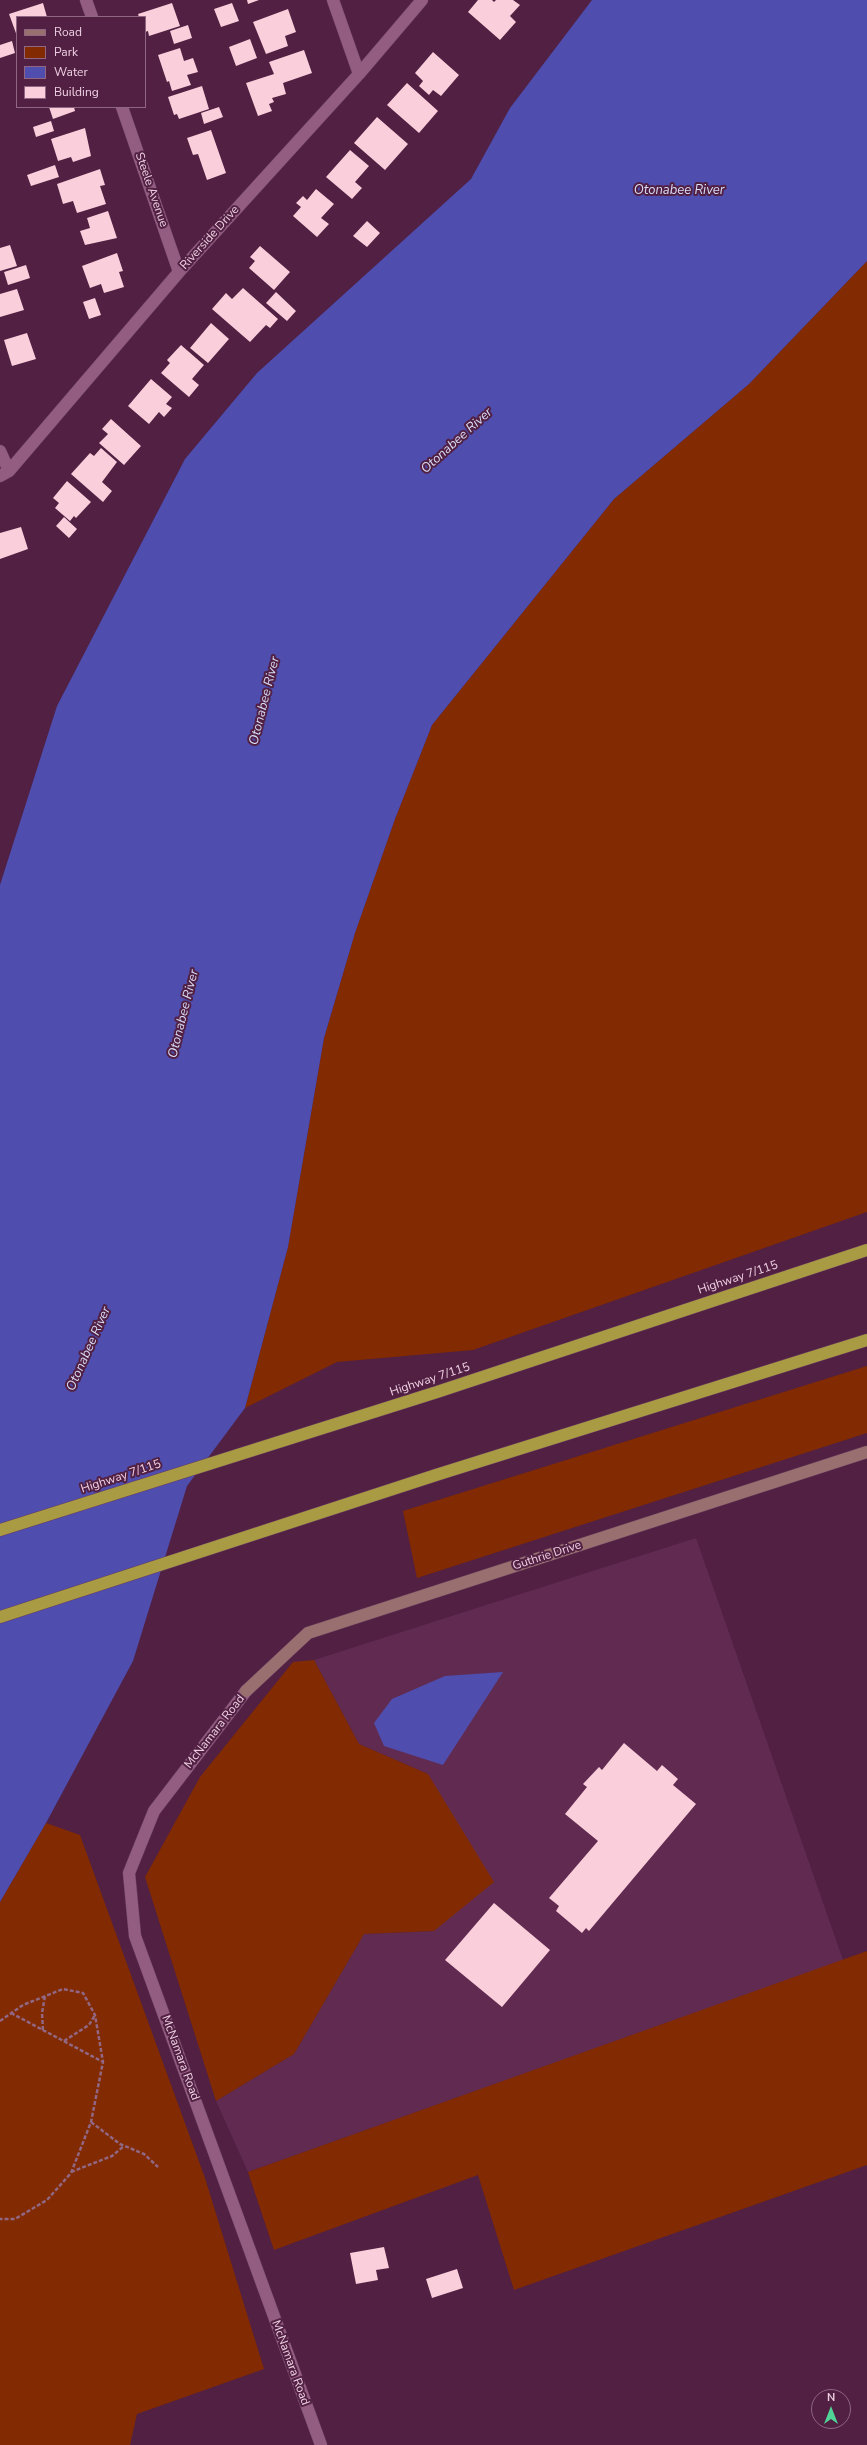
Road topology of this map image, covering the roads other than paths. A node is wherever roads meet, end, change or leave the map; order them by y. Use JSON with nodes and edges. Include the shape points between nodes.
{"nodes":[{"id":1,"x":86,"y":0,"type":"edge"},
{"id":2,"x":333,"y":0,"type":"edge"},
{"id":3,"x":422,"y":0,"type":"edge"},
{"id":4,"x":92,"y":16,"type":"edge"},
{"id":5,"x":359,"y":74,"type":"junction"},
{"id":6,"x":122,"y":108,"type":"edge"},
{"id":7,"x":179,"y":272,"type":"junction"},
{"id":8,"x":0,"y":451,"type":"edge"},
{"id":9,"x":4,"y":473,"type":"edge"},
{"id":10,"x":867,"y":1250,"type":"edge"},
{"id":11,"x":867,"y":1340,"type":"edge"},
{"id":12,"x":867,"y":1452,"type":"edge"},
{"id":13,"x":0,"y":1530,"type":"edge"},
{"id":14,"x":0,"y":1617,"type":"edge"},
{"id":15,"x":246,"y":1691,"type":"joint"},
{"id":16,"x":321,"y":2445,"type":"edge"}],
"edges":[{"from":1,"to":4,"type":"street"},
{"from":2,"to":5,"type":"street"},
{"from":3,"to":5,"type":"street","name":"Riverside Drive"},
{"from":5,"to":7,"type":"street","name":"Riverside Drive"},
{"from":6,"to":7,"type":"street","name":"Steele Avenue"},
{"from":7,"to":9,"type":"street","name":"Riverside Drive"},
{"from":8,"to":9,"type":"street"},
{"from":10,"to":13,"type":"highway","name":"Highway 7/115","via":[[437,1392]]},
{"from":11,"to":14,"type":"highway","via":[[436,1475]]},
{"from":12,"to":15,"type":"street","name":"Guthrie Drive","via":[[308,1633]]},
{"from":15,"to":16,"type":"street","name":"McNamara Road","via":[[154,1811],[129,1873],[136,1936]]}]}
